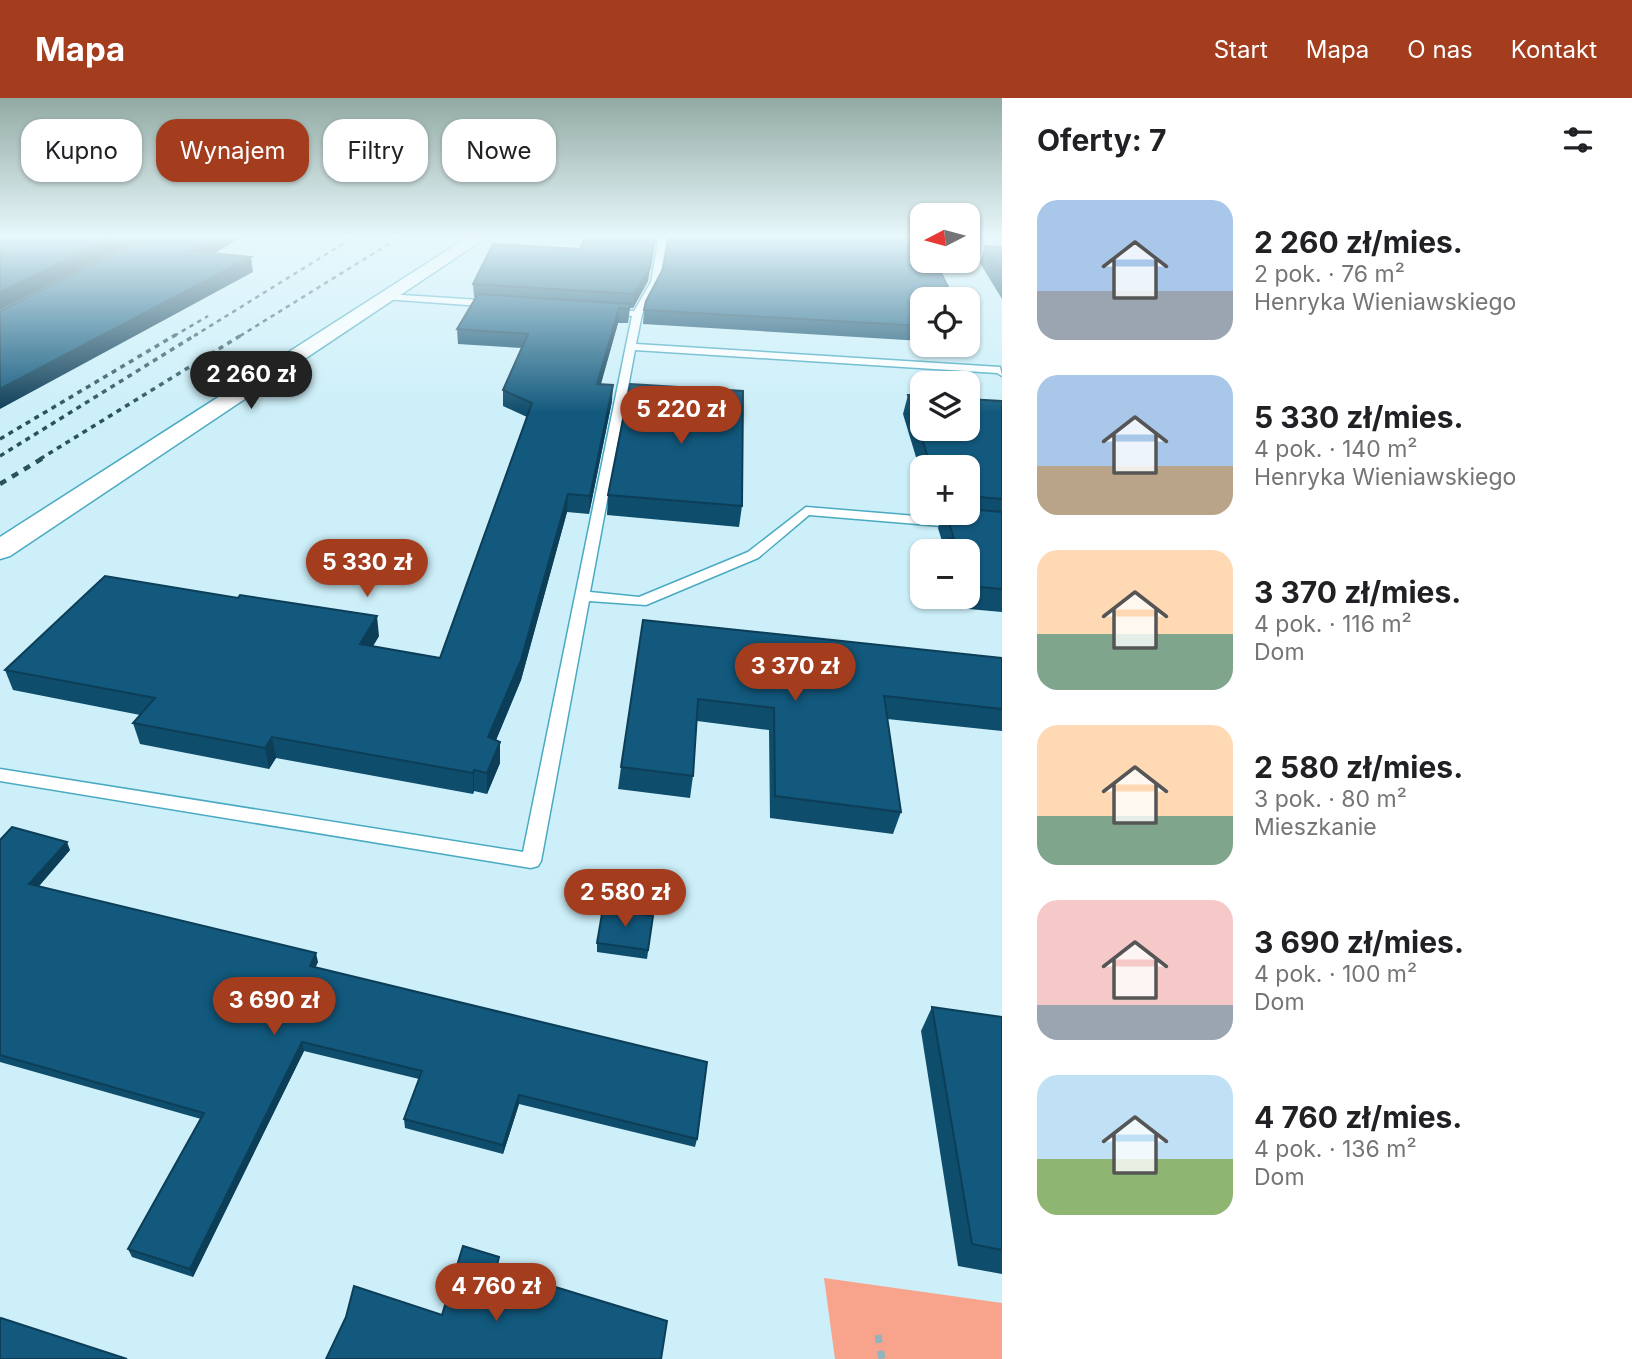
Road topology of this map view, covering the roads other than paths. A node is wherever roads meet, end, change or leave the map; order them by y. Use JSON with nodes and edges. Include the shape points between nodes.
{"nodes":[{"id":1,"x":647,"y":296,"type":"edge"},
{"id":2,"x":387,"y":297,"type":"joint"},
{"id":3,"x":504,"y":305,"type":"edge"},
{"id":4,"x":597,"y":311,"type":"edge"},
{"id":5,"x":637,"y":314,"type":"junction"},
{"id":6,"x":630,"y":347,"type":"junction"},
{"id":7,"x":1002,"y":373,"type":"edge"},
{"id":8,"x":1002,"y":527,"type":"edge"},
{"id":9,"x":0,"y":550,"type":"edge"},
{"id":10,"x":583,"y":596,"type":"junction"},
{"id":11,"x":0,"y":775,"type":"edge"}],
"edges":[{"from":1,"to":5,"type":"lane"},
{"from":2,"to":3,"type":"lane"},
{"from":2,"to":9,"type":"street"},
{"from":4,"to":5,"type":"lane"},
{"from":5,"to":6,"type":"lane"},
{"from":6,"to":7,"type":"lane"},
{"from":6,"to":10,"type":"lane"},
{"from":8,"to":10,"type":"lane","via":[[807,511],[753,555],[641,602]]},
{"from":10,"to":11,"type":"lane","via":[[531,861]]}]}
